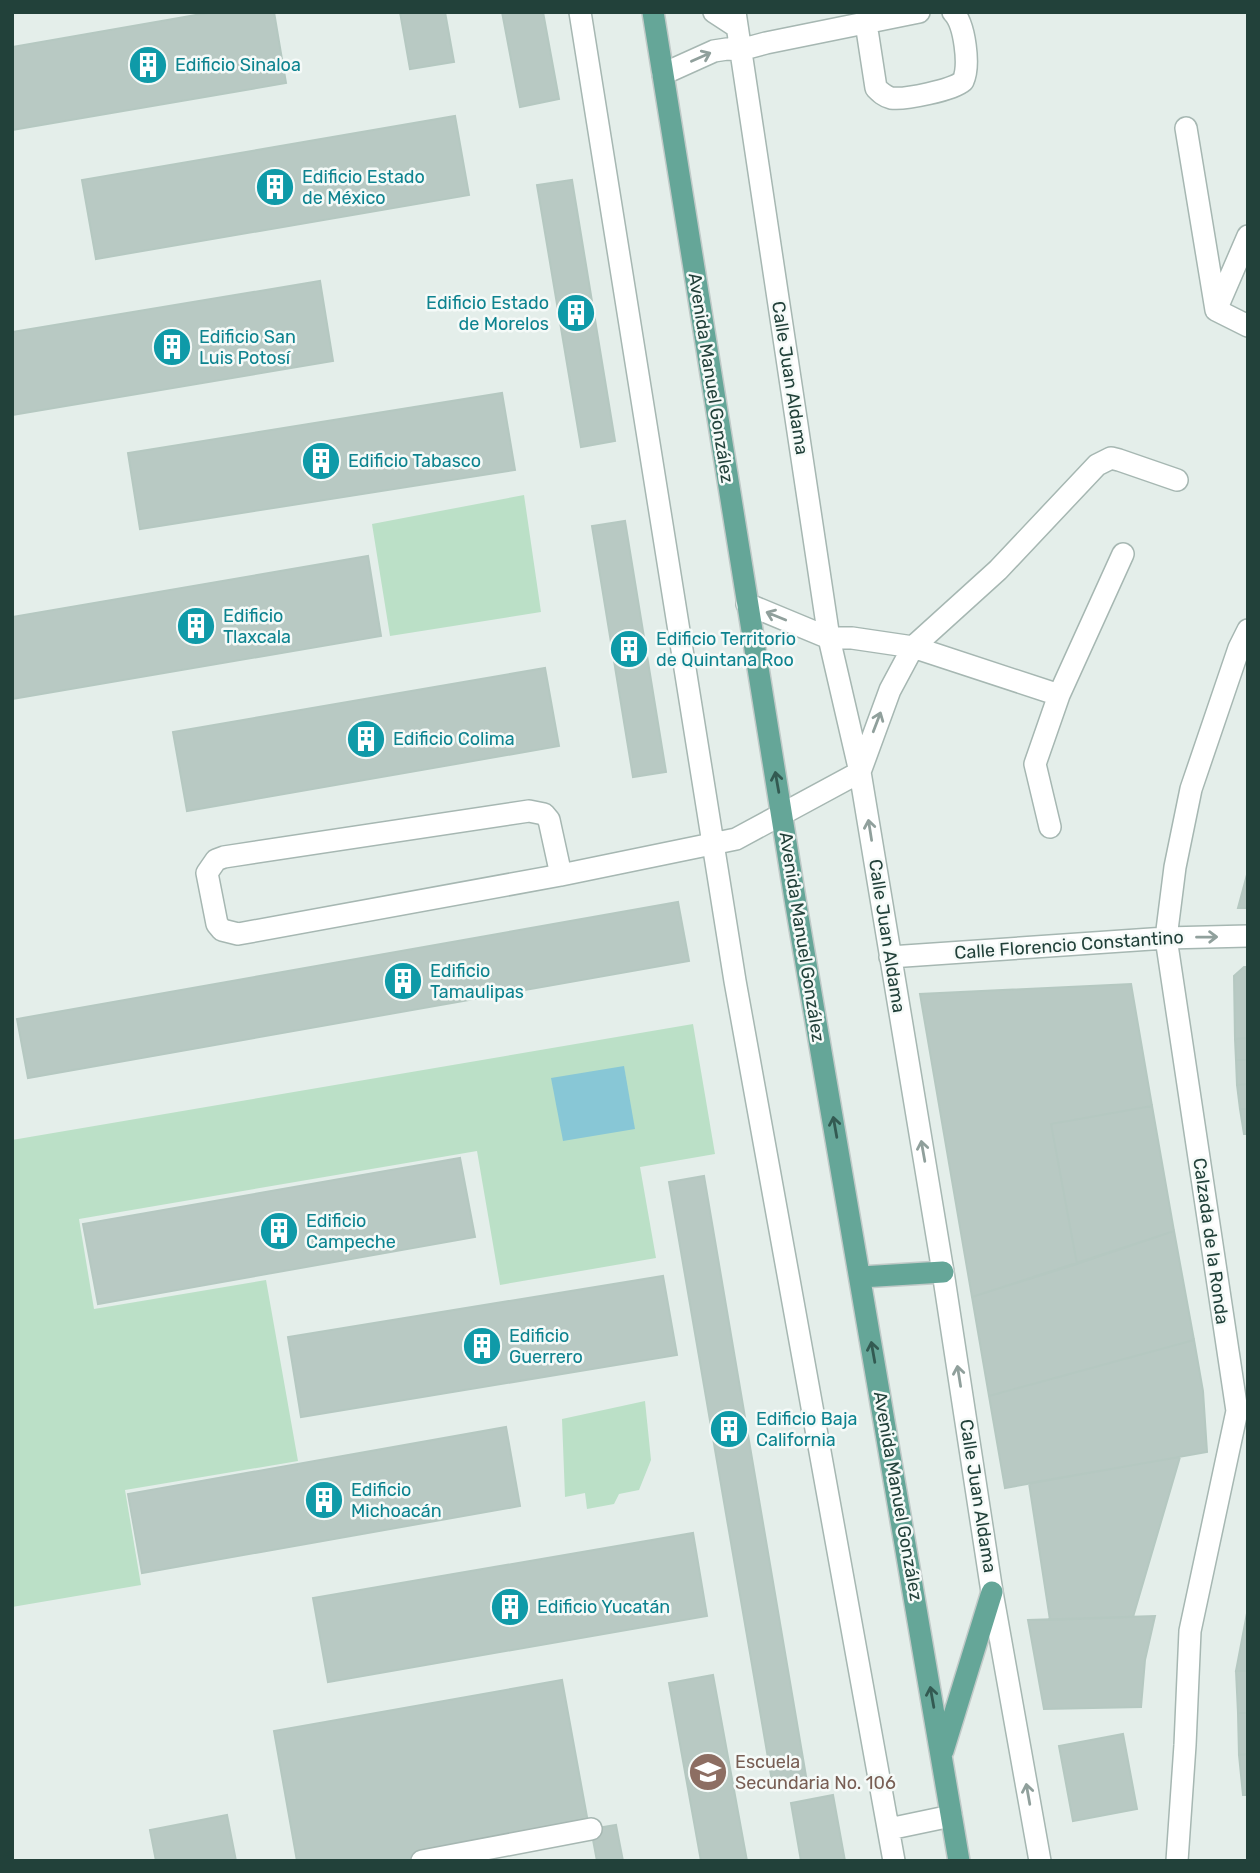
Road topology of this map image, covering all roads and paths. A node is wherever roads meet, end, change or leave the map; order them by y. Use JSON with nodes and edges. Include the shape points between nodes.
{"nodes":[{"id":1,"x":580,"y":12,"type":"edge"},
{"id":2,"x":653,"y":12,"type":"edge"},
{"id":3,"x":714,"y":12,"type":"edge"},
{"id":4,"x":919,"y":12,"type":"edge"},
{"id":5,"x":953,"y":12,"type":"edge"},
{"id":6,"x":736,"y":20,"type":"edge"},
{"id":7,"x":866,"y":23,"type":"junction"},
{"id":8,"x":740,"y":50,"type":"junction"},
{"id":9,"x":663,"y":74,"type":"junction"},
{"id":10,"x":1186,"y":128,"type":"dead end"},
{"id":11,"x":1248,"y":236,"type":"edge"},
{"id":12,"x":1216,"y":310,"type":"junction"},
{"id":13,"x":1248,"y":326,"type":"edge"},
{"id":14,"x":1177,"y":480,"type":"dead end"},
{"id":15,"x":1123,"y":554,"type":"dead end"},
{"id":16,"x":747,"y":604,"type":"junction"},
{"id":17,"x":829,"y":638,"type":"junction"},
{"id":18,"x":1245,"y":642,"type":"edge"},
{"id":19,"x":913,"y":647,"type":"junction"},
{"id":20,"x":1059,"y":695,"type":"junction"},
{"id":21,"x":860,"y":772,"type":"junction"},
{"id":22,"x":782,"y":815,"type":"junction"},
{"id":23,"x":1050,"y":827,"type":"dead end"},
{"id":24,"x":714,"y":845,"type":"junction"},
{"id":25,"x":561,"y":875,"type":"junction"},
{"id":26,"x":1248,"y":936,"type":"edge"},
{"id":27,"x":1166,"y":938,"type":"junction"},
{"id":28,"x":890,"y":957,"type":"junction"},
{"id":29,"x":943,"y":1272,"type":"junction"},
{"id":30,"x":861,"y":1277,"type":"junction"},
{"id":31,"x":1242,"y":1411,"type":"edge"},
{"id":32,"x":992,"y":1592,"type":"junction"},
{"id":33,"x":942,"y":1756,"type":"junction"},
{"id":34,"x":951,"y":1816,"type":"junction"},
{"id":35,"x":591,"y":1829,"type":"dead end"},
{"id":36,"x":889,"y":1829,"type":"junction"},
{"id":37,"x":422,"y":1861,"type":"edge"},
{"id":38,"x":894,"y":1861,"type":"edge"},
{"id":39,"x":959,"y":1861,"type":"edge"},
{"id":40,"x":1040,"y":1861,"type":"edge"},
{"id":41,"x":1177,"y":1861,"type":"edge"}],
"edges":[{"from":1,"to":24,"type":"street"},
{"from":2,"to":9,"type":"main road","name":"Avenida Manuel González"},
{"from":3,"to":6,"type":"street"},
{"from":4,"to":7,"type":"street"},
{"from":5,"to":7,"type":"street","via":[[959,18],[967,66],[963,81],[950,89],[898,98],[876,88]]},
{"from":6,"to":8,"type":"street","name":"Calle Juan Aldama"},
{"from":7,"to":8,"type":"street"},
{"from":9,"to":8,"type":"street","one_way":true,"via":[[714,51]]},
{"from":8,"to":17,"type":"street","name":"Calle Juan Aldama"},
{"from":9,"to":16,"type":"main road","name":"Avenida Manuel González"},
{"from":10,"to":12,"type":"street"},
{"from":11,"to":12,"type":"street"},
{"from":12,"to":13,"type":"street"},
{"from":14,"to":19,"type":"street","via":[[1119,460],[1103,460],[998,570]]},
{"from":15,"to":20,"type":"street"},
{"from":17,"to":16,"type":"street","one_way":true},
{"from":22,"to":16,"type":"main road","name":"Avenida Manuel González","one_way":true},
{"from":17,"to":19,"type":"street"},
{"from":17,"to":21,"type":"street","name":"Calle Juan Aldama"},
{"from":18,"to":27,"type":"street","name":"Calzada de la Ronda","via":[[1191,789]]},
{"from":19,"to":20,"type":"street"},
{"from":21,"to":19,"type":"street","one_way":true,"via":[[890,690]]},
{"from":20,"to":23,"type":"street","via":[[1035,764]]},
{"from":21,"to":22,"type":"street"},
{"from":28,"to":21,"type":"street","name":"Calle Juan Aldama","one_way":true},
{"from":22,"to":24,"type":"street"},
{"from":30,"to":22,"type":"main road","name":"Avenida Manuel González","one_way":true},
{"from":24,"to":25,"type":"street"},
{"from":24,"to":36,"type":"street","via":[[737,995]]},
{"from":25,"to":25,"type":"street","via":[[238,934],[217,924],[207,873],[224,858],[529,811],[549,820]]},
{"from":27,"to":26,"type":"street","name":"Calle Florencio Constantino","one_way":true},
{"from":27,"to":28,"type":"street","name":"Calle Florencio Constantino"},
{"from":27,"to":31,"type":"street","name":"Calzada de la Ronda"},
{"from":29,"to":28,"type":"street","name":"Calle Juan Aldama","one_way":true},
{"from":29,"to":30,"type":"main road"},
{"from":32,"to":29,"type":"street","name":"Calle Juan Aldama","one_way":true},
{"from":33,"to":30,"type":"main road","name":"Avenida Manuel González","one_way":true},
{"from":31,"to":41,"type":"street","name":"Calzada de la Ronda","via":[[1190,1631]]},
{"from":32,"to":33,"type":"main road"},
{"from":40,"to":32,"type":"street","name":"Calle Juan Aldama","one_way":true},
{"from":33,"to":34,"type":"main road","name":"Avenida Manuel González"},
{"from":34,"to":36,"type":"street"},
{"from":34,"to":39,"type":"main road","name":"Avenida Manuel González"},
{"from":35,"to":37,"type":"street"},
{"from":36,"to":38,"type":"street"}]}
